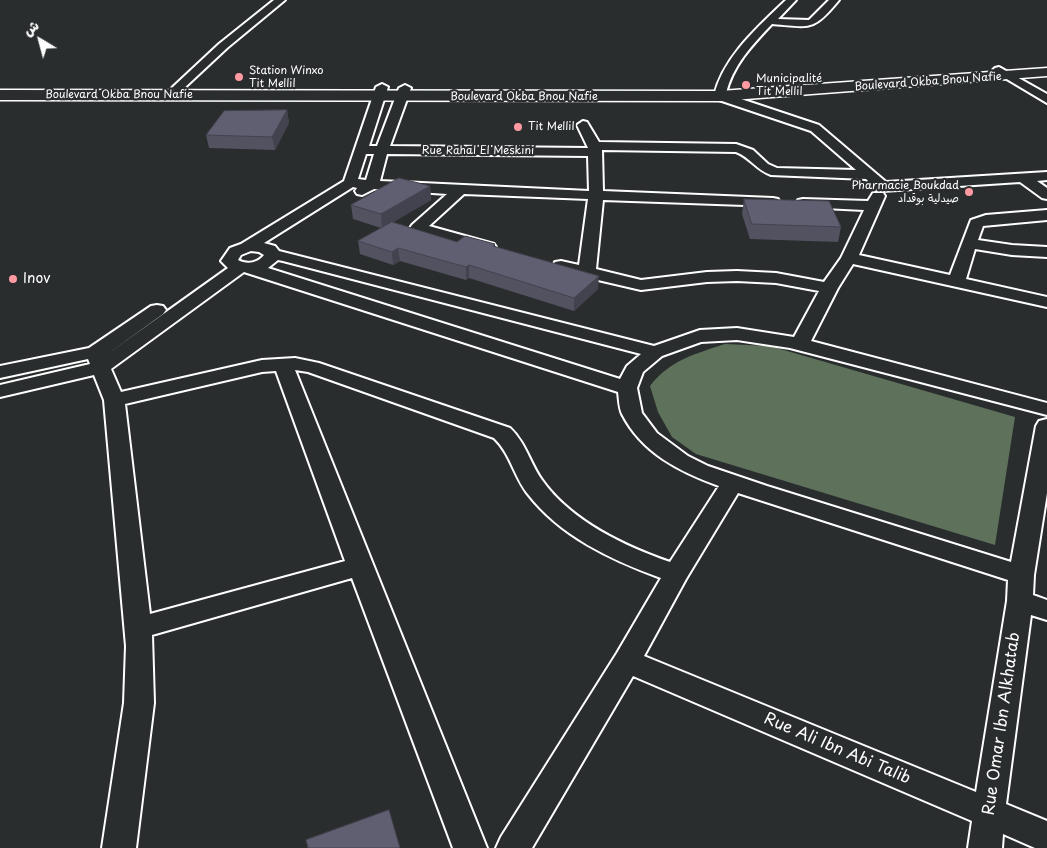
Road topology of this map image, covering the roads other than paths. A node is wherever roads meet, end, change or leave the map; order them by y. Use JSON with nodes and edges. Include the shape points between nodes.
{"nodes":[{"id":1,"x":280,"y":0,"type":"edge"},
{"id":2,"x":791,"y":0,"type":"edge"},
{"id":3,"x":817,"y":1,"type":"edge"},
{"id":4,"x":833,"y":1,"type":"edge"},
{"id":5,"x":771,"y":20,"type":"junction"},
{"id":6,"x":1047,"y":66,"type":"edge"},
{"id":7,"x":1012,"y":72,"type":"junction"},
{"id":8,"x":1047,"y":72,"type":"edge"},
{"id":9,"x":0,"y":85,"type":"edge"},
{"id":10,"x":1047,"y":86,"type":"edge"},
{"id":11,"x":178,"y":88,"type":"junction"},
{"id":12,"x":380,"y":92,"type":"junction"},
{"id":13,"x":404,"y":92,"type":"junction"},
{"id":14,"x":720,"y":92,"type":"junction"},
{"id":15,"x":0,"y":95,"type":"edge"},
{"id":16,"x":1047,"y":99,"type":"edge"},
{"id":17,"x":583,"y":125,"type":"dead end"},
{"id":18,"x":594,"y":149,"type":"junction"},
{"id":19,"x":361,"y":150,"type":"junction"},
{"id":20,"x":382,"y":150,"type":"junction"},
{"id":21,"x":868,"y":175,"type":"junction"},
{"id":22,"x":1047,"y":176,"type":"edge"},
{"id":23,"x":1024,"y":178,"type":"junction"},
{"id":24,"x":350,"y":183,"type":"junction"},
{"id":25,"x":372,"y":184,"type":"junction"},
{"id":26,"x":883,"y":187,"type":"junction"},
{"id":27,"x":460,"y":190,"type":"junction"},
{"id":28,"x":1047,"y":195,"type":"edge"},
{"id":29,"x":596,"y":196,"type":"junction"},
{"id":30,"x":873,"y":206,"type":"junction"},
{"id":31,"x":1047,"y":216,"type":"edge"},
{"id":32,"x":970,"y":244,"type":"junction"},
{"id":33,"x":245,"y":248,"type":"junction"},
{"id":34,"x":500,"y":250,"type":"edge"},
{"id":35,"x":272,"y":252,"type":"junction"},
{"id":36,"x":1047,"y":252,"type":"edge"},
{"id":37,"x":849,"y":258,"type":"junction"},
{"id":38,"x":549,"y":263,"type":"edge"},
{"id":39,"x":239,"y":265,"type":"junction"},
{"id":40,"x":587,"y":272,"type":"junction"},
{"id":41,"x":956,"y":282,"type":"junction"},
{"id":42,"x":829,"y":288,"type":"junction"},
{"id":43,"x":1047,"y":302,"type":"edge"},
{"id":44,"x":800,"y":344,"type":"junction"},
{"id":45,"x":655,"y":352,"type":"junction"},
{"id":46,"x":98,"y":360,"type":"junction"},
{"id":47,"x":283,"y":364,"type":"junction"},
{"id":48,"x":0,"y":372,"type":"edge"},
{"id":49,"x":627,"y":388,"type":"junction"},
{"id":50,"x":0,"y":392,"type":"edge"},
{"id":51,"x":114,"y":400,"type":"junction"},
{"id":52,"x":1047,"y":409,"type":"edge"},
{"id":53,"x":1047,"y":426,"type":"edge"},
{"id":54,"x":1044,"y":469,"type":"edge"},
{"id":55,"x":733,"y":483,"type":"junction"},
{"id":56,"x":1040,"y":505,"type":"edge"},
{"id":57,"x":360,"y":566,"type":"junction"},
{"id":58,"x":676,"y":574,"type":"junction"},
{"id":59,"x":1030,"y":595,"type":"edge"},
{"id":60,"x":138,"y":628,"type":"junction"},
{"id":61,"x":627,"y":661,"type":"junction"},
{"id":62,"x":989,"y":813,"type":"junction"},
{"id":63,"x":1047,"y":837,"type":"edge"},
{"id":64,"x":120,"y":848,"type":"edge"},
{"id":65,"x":470,"y":848,"type":"edge"},
{"id":66,"x":513,"y":848,"type":"edge"},
{"id":67,"x":985,"y":848,"type":"edge"}],
"edges":[{"from":1,"to":11,"type":"street"},
{"from":2,"to":5,"type":"street"},
{"from":3,"to":4,"type":"street"},
{"from":4,"to":5,"type":"street","via":[[810,24]]},
{"from":5,"to":14,"type":"street","via":[[735,62]]},
{"from":6,"to":7,"type":"main road","name":"Boulevard Okba Bnou Nafie"},
{"from":7,"to":8,"type":"main road","name":"Boulevard Okba Bnou Nafie"},
{"from":7,"to":10,"type":"street"},
{"from":7,"to":14,"type":"main road","name":"Boulevard Okba Bnou Nafie"},
{"from":7,"to":16,"type":"street"},
{"from":9,"to":11,"type":"main road","name":"Boulevard Okba Bnou Nafie"},
{"from":11,"to":12,"type":"main road","name":"Boulevard Okba Bnou Nafie"},
{"from":12,"to":13,"type":"main road","name":"Boulevard Okba Bnou Nafie"},
{"from":12,"to":15,"type":"main road","name":"Boulevard Okba Bnou Nafie"},
{"from":12,"to":19,"type":"street"},
{"from":13,"to":14,"type":"main road","name":"Boulevard Okba Bnou Nafie"},
{"from":13,"to":20,"type":"street"},
{"from":14,"to":21,"type":"street","via":[[816,128]]},
{"from":17,"to":18,"type":"street"},
{"from":18,"to":20,"type":"street","name":"Rue Rahal El Meskini"},
{"from":18,"to":21,"type":"street","name":"Rue Rahal El Meskini","via":[[736,148],[748,151],[763,169],[776,172]]},
{"from":18,"to":29,"type":"street"},
{"from":19,"to":20,"type":"street","name":"Rue Rahal El Meskini"},
{"from":19,"to":24,"type":"street"},
{"from":20,"to":25,"type":"street"},
{"from":21,"to":26,"type":"street"},
{"from":22,"to":23,"type":"street"},
{"from":23,"to":26,"type":"street"},
{"from":23,"to":28,"type":"street"},
{"from":24,"to":25,"type":"street"},
{"from":24,"to":33,"type":"street"},
{"from":25,"to":27,"type":"street"},
{"from":25,"to":35,"type":"street"},
{"from":26,"to":30,"type":"street"},
{"from":27,"to":29,"type":"street"},
{"from":27,"to":34,"type":"street","via":[[418,228]]},
{"from":29,"to":30,"type":"street"},
{"from":29,"to":40,"type":"street"},
{"from":30,"to":37,"type":"street"},
{"from":31,"to":32,"type":"street","via":[[978,221]]},
{"from":32,"to":36,"type":"street"},
{"from":32,"to":41,"type":"street"},
{"from":33,"to":35,"type":"street","via":[[259,246]]},
{"from":33,"to":39,"type":"street","via":[[232,253]]},
{"from":35,"to":39,"type":"street","via":[[271,259],[264,264]]},
{"from":35,"to":45,"type":"street"},
{"from":37,"to":41,"type":"street"},
{"from":37,"to":42,"type":"street"},
{"from":38,"to":40,"type":"street"},
{"from":39,"to":46,"type":"street"},
{"from":39,"to":49,"type":"street"},
{"from":40,"to":42,"type":"street","via":[[641,285],[737,276],[776,278]]},
{"from":41,"to":43,"type":"street"},
{"from":42,"to":44,"type":"street"},
{"from":44,"to":45,"type":"street","via":[[770,337],[724,334],[689,339]]},
{"from":44,"to":52,"type":"street"},
{"from":45,"to":49,"type":"street","via":[[634,370]]},
{"from":46,"to":48,"type":"street"},
{"from":46,"to":50,"type":"street"},
{"from":46,"to":51,"type":"street"},
{"from":47,"to":51,"type":"street"},
{"from":47,"to":57,"type":"street"},
{"from":47,"to":58,"type":"street","via":[[312,367],[502,433],[511,443],[534,486],[570,521],[624,554]]},
{"from":49,"to":55,"type":"street","via":[[632,414],[649,438],[680,462]]},
{"from":51,"to":60,"type":"street"},
{"from":53,"to":54,"type":"street","name":"Rue Omar Ibn Alkhatab"},
{"from":54,"to":56,"type":"street","name":"Rue Omar Ibn Alkhatab"},
{"from":55,"to":58,"type":"street"},
{"from":55,"to":59,"type":"street"},
{"from":56,"to":59,"type":"street","name":"Rue Omar Ibn Alkhatab"},
{"from":57,"to":60,"type":"street"},
{"from":57,"to":65,"type":"street"},
{"from":58,"to":61,"type":"street"},
{"from":59,"to":62,"type":"street","name":"Rue Omar Ibn Alkhatab"},
{"from":60,"to":64,"type":"street","via":[[139,703]]},
{"from":61,"to":62,"type":"street","name":"Rue Ali Ibn Abi Talib"},
{"from":61,"to":66,"type":"street"},
{"from":62,"to":63,"type":"street","name":"Rue Ali Ibn Abi Talib"},
{"from":62,"to":67,"type":"street","name":"Rue Omar Ibn Alkhatab"}]}
